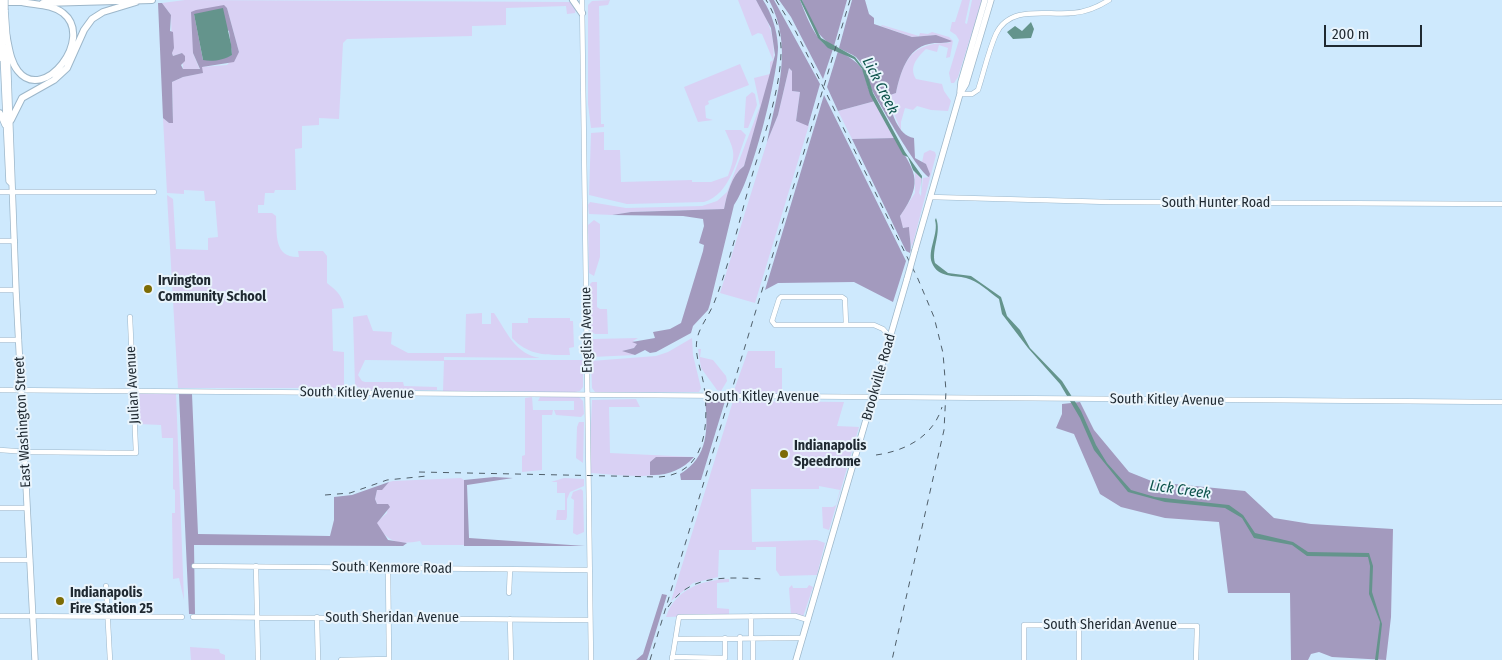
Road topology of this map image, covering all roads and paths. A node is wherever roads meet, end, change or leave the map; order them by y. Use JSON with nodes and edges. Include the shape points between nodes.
{"nodes":[{"id":1,"x":5,"y":0,"type":"edge"},
{"id":2,"x":152,"y":0,"type":"edge"},
{"id":3,"x":573,"y":0,"type":"edge"},
{"id":4,"x":582,"y":0,"type":"edge"},
{"id":5,"x":985,"y":0,"type":"edge"},
{"id":6,"x":992,"y":0,"type":"edge"},
{"id":7,"x":1109,"y":0,"type":"edge"},
{"id":8,"x":0,"y":1,"type":"edge"},
{"id":9,"x":22,"y":2,"type":"junction"},
{"id":10,"x":136,"y":2,"type":"junction"},
{"id":11,"x":3,"y":10,"type":"edge"},
{"id":12,"x":582,"y":13,"type":"junction"},
{"id":13,"x":6,"y":34,"type":"junction"},
{"id":14,"x":2,"y":43,"type":"junction"},
{"id":15,"x":0,"y":58,"type":"edge"},
{"id":16,"x":960,"y":94,"type":"junction"},
{"id":17,"x":0,"y":113,"type":"edge"},
{"id":18,"x":11,"y":120,"type":"junction"},
{"id":19,"x":6,"y":128,"type":"junction"},
{"id":20,"x":12,"y":183,"type":"junction"},
{"id":21,"x":0,"y":192,"type":"edge"},
{"id":22,"x":12,"y":192,"type":"junction"},
{"id":23,"x":154,"y":192,"type":"dead end"},
{"id":24,"x":930,"y":197,"type":"junction"},
{"id":25,"x":1502,"y":204,"type":"edge"},
{"id":26,"x":0,"y":241,"type":"edge"},
{"id":27,"x":15,"y":241,"type":"junction"},
{"id":28,"x":0,"y":290,"type":"edge"},
{"id":29,"x":16,"y":290,"type":"junction"},
{"id":30,"x":130,"y":317,"type":"dead end"},
{"id":31,"x":846,"y":325,"type":"junction"},
{"id":32,"x":891,"y":338,"type":"junction"},
{"id":33,"x":0,"y":340,"type":"edge"},
{"id":34,"x":19,"y":340,"type":"junction"},
{"id":35,"x":0,"y":390,"type":"edge"},
{"id":36,"x":21,"y":390,"type":"junction"},
{"id":37,"x":134,"y":390,"type":"junction"},
{"id":38,"x":588,"y":395,"type":"junction"},
{"id":39,"x":874,"y":397,"type":"junction"},
{"id":40,"x":1502,"y":402,"type":"edge"},
{"id":41,"x":0,"y":450,"type":"edge"},
{"id":42,"x":24,"y":451,"type":"junction"},
{"id":43,"x":0,"y":508,"type":"edge"},
{"id":44,"x":27,"y":508,"type":"junction"},
{"id":45,"x":0,"y":560,"type":"edge"},
{"id":46,"x":30,"y":560,"type":"junction"},
{"id":47,"x":194,"y":566,"type":"dead end"},
{"id":48,"x":256,"y":566,"type":"junction"},
{"id":49,"x":388,"y":568,"type":"junction"},
{"id":50,"x":510,"y":569,"type":"junction"},
{"id":51,"x":589,"y":570,"type":"junction"},
{"id":52,"x":106,"y":586,"type":"dead end"},
{"id":53,"x":510,"y":593,"type":"dead end"},
{"id":54,"x":0,"y":616,"type":"edge"},
{"id":55,"x":33,"y":616,"type":"junction"},
{"id":56,"x":107,"y":616,"type":"junction"},
{"id":57,"x":751,"y":616,"type":"junction"},
{"id":58,"x":182,"y":617,"type":"dead end"},
{"id":59,"x":194,"y":617,"type":"dead end"},
{"id":60,"x":257,"y":617,"type":"junction"},
{"id":61,"x":317,"y":617,"type":"junction"},
{"id":62,"x":388,"y":618,"type":"junction"},
{"id":63,"x":510,"y":619,"type":"junction"},
{"id":64,"x":590,"y":620,"type":"junction"},
{"id":65,"x":808,"y":620,"type":"junction"},
{"id":66,"x":1079,"y":625,"type":"junction"},
{"id":67,"x":725,"y":638,"type":"junction"},
{"id":68,"x":740,"y":638,"type":"junction"},
{"id":69,"x":752,"y":638,"type":"junction"},
{"id":70,"x":802,"y":638,"type":"junction"},
{"id":71,"x":676,"y":639,"type":"junction"},
{"id":72,"x":672,"y":659,"type":"edge"},
{"id":73,"x":36,"y":660,"type":"edge"},
{"id":74,"x":110,"y":660,"type":"edge"},
{"id":75,"x":258,"y":660,"type":"edge"},
{"id":76,"x":318,"y":660,"type":"edge"},
{"id":77,"x":341,"y":660,"type":"edge"},
{"id":78,"x":389,"y":660,"type":"edge"},
{"id":79,"x":511,"y":660,"type":"edge"},
{"id":80,"x":592,"y":660,"type":"edge"},
{"id":81,"x":740,"y":660,"type":"edge"},
{"id":82,"x":753,"y":660,"type":"edge"},
{"id":83,"x":796,"y":660,"type":"edge"},
{"id":84,"x":1024,"y":660,"type":"edge"},
{"id":85,"x":1079,"y":660,"type":"edge"},
{"id":86,"x":1196,"y":660,"type":"edge"}],
"edges":[{"from":1,"to":11,"type":"main road","name":"East Washington Street","bridge":true},
{"from":2,"to":10,"type":"highway"},
{"from":3,"to":12,"type":"highway"},
{"from":4,"to":12,"type":"street","name":"English Avenue"},
{"from":5,"to":16,"type":"main road","name":"Brookville Road","via":[[960,82]]},
{"from":6,"to":16,"type":"main road","name":"Brookville Road"},
{"from":7,"to":16,"type":"street","via":[[1078,13],[1013,16],[996,34],[978,90],[972,94]]},
{"from":8,"to":9,"type":"highway"},
{"from":8,"to":11,"type":"main road","name":"East Washington Street","bridge":true},
{"from":9,"to":10,"type":"highway"},
{"from":9,"to":13,"type":"highway","via":[[50,7],[67,17],[73,35],[68,56],[49,76],[40,80],[29,78],[20,74],[15,66]]},
{"from":10,"to":18,"type":"highway","via":[[103,12],[92,19],[67,68],[54,80],[22,98]]},
{"from":11,"to":13,"type":"main road","name":"East Washington Street"},
{"from":11,"to":14,"type":"main road","name":"East Washington Street"},
{"from":12,"to":38,"type":"street","name":"English Avenue"},
{"from":13,"to":18,"type":"main road","name":"East Washington Street"},
{"from":14,"to":15,"type":"highway"},
{"from":14,"to":19,"type":"main road","name":"East Washington Street"},
{"from":16,"to":24,"type":"main road","name":"Brookville Road"},
{"from":17,"to":19,"type":"main road"},
{"from":18,"to":20,"type":"main road","name":"East Washington Street"},
{"from":19,"to":20,"type":"main road","name":"East Washington Street","via":[[9,181]]},
{"from":20,"to":22,"type":"main road","name":"East Washington Street"},
{"from":21,"to":22,"type":"street"},
{"from":22,"to":23,"type":"street"},
{"from":22,"to":27,"type":"main road","name":"East Washington Street"},
{"from":24,"to":25,"type":"street","name":"South Hunter Road"},
{"from":24,"to":32,"type":"main road","name":"Brookville Road","bridge":true},
{"from":26,"to":27,"type":"street"},
{"from":27,"to":29,"type":"main road","name":"East Washington Street"},
{"from":28,"to":29,"type":"street"},
{"from":29,"to":34,"type":"main road","name":"East Washington Street"},
{"from":30,"to":37,"type":"street","name":"Julian Avenue"},
{"from":31,"to":31,"type":"street","via":[[846,300],[843,297],[781,297],[773,323]]},
{"from":31,"to":32,"type":"street","via":[[875,326]]},
{"from":32,"to":39,"type":"main road","name":"Brookville Road"},
{"from":33,"to":34,"type":"street"},
{"from":34,"to":36,"type":"main road","name":"East Washington Street"},
{"from":35,"to":36,"type":"street","name":"South Kitley Avenue"},
{"from":36,"to":37,"type":"street","name":"South Kitley Avenue"},
{"from":36,"to":42,"type":"main road","name":"East Washington Street"},
{"from":37,"to":38,"type":"street","name":"South Kitley Avenue"},
{"from":37,"to":42,"type":"street","name":"Julian Avenue","via":[[136,453]]},
{"from":38,"to":39,"type":"street","name":"South Kitley Avenue"},
{"from":38,"to":51,"type":"street","name":"English Avenue"},
{"from":39,"to":40,"type":"street","name":"South Kitley Avenue"},
{"from":39,"to":65,"type":"main road","name":"Brookville Road"},
{"from":41,"to":42,"type":"street"},
{"from":42,"to":44,"type":"main road","name":"East Washington Street"},
{"from":43,"to":44,"type":"street"},
{"from":44,"to":46,"type":"main road","name":"East Washington Street"},
{"from":45,"to":46,"type":"street"},
{"from":46,"to":55,"type":"main road","name":"East Washington Street"},
{"from":47,"to":48,"type":"street","name":"South Kenmore Road"},
{"from":48,"to":49,"type":"street","name":"South Kenmore Road"},
{"from":48,"to":60,"type":"street"},
{"from":49,"to":50,"type":"street","name":"South Kenmore Road"},
{"from":49,"to":62,"type":"street"},
{"from":50,"to":51,"type":"street","name":"South Kenmore Road"},
{"from":50,"to":53,"type":"street"},
{"from":51,"to":64,"type":"street","name":"English Avenue"},
{"from":52,"to":56,"type":"street"},
{"from":54,"to":55,"type":"street"},
{"from":55,"to":56,"type":"street"},
{"from":55,"to":73,"type":"main road","name":"East Washington Street"},
{"from":56,"to":58,"type":"street"},
{"from":56,"to":74,"type":"street"},
{"from":57,"to":65,"type":"street","via":[[796,616]]},
{"from":57,"to":69,"type":"street"},
{"from":57,"to":71,"type":"street","via":[[679,617]]},
{"from":59,"to":60,"type":"street","name":"South Sheridan Avenue"},
{"from":60,"to":61,"type":"street","name":"South Sheridan Avenue"},
{"from":60,"to":75,"type":"street"},
{"from":61,"to":62,"type":"street","name":"South Sheridan Avenue"},
{"from":61,"to":76,"type":"street"},
{"from":62,"to":63,"type":"street","name":"South Sheridan Avenue"},
{"from":62,"to":78,"type":"street"},
{"from":63,"to":64,"type":"street","name":"South Sheridan Avenue"},
{"from":63,"to":79,"type":"street"},
{"from":64,"to":80,"type":"street","name":"English Avenue"},
{"from":65,"to":70,"type":"main road","name":"Brookville Road"},
{"from":66,"to":84,"type":"street","name":"South Sheridan Avenue","via":[[1024,625]]},
{"from":66,"to":85,"type":"street"},
{"from":66,"to":86,"type":"street","name":"South Sheridan Avenue","via":[[1197,626]]},
{"from":67,"to":68,"type":"street"},
{"from":67,"to":71,"type":"street"},
{"from":67,"to":72,"type":"street","via":[[725,658]]},
{"from":68,"to":69,"type":"street"},
{"from":68,"to":81,"type":"street"},
{"from":69,"to":70,"type":"street"},
{"from":69,"to":82,"type":"street"},
{"from":70,"to":83,"type":"main road","name":"Brookville Road"},
{"from":71,"to":72,"type":"street"},
{"from":77,"to":78,"type":"street"}]}
